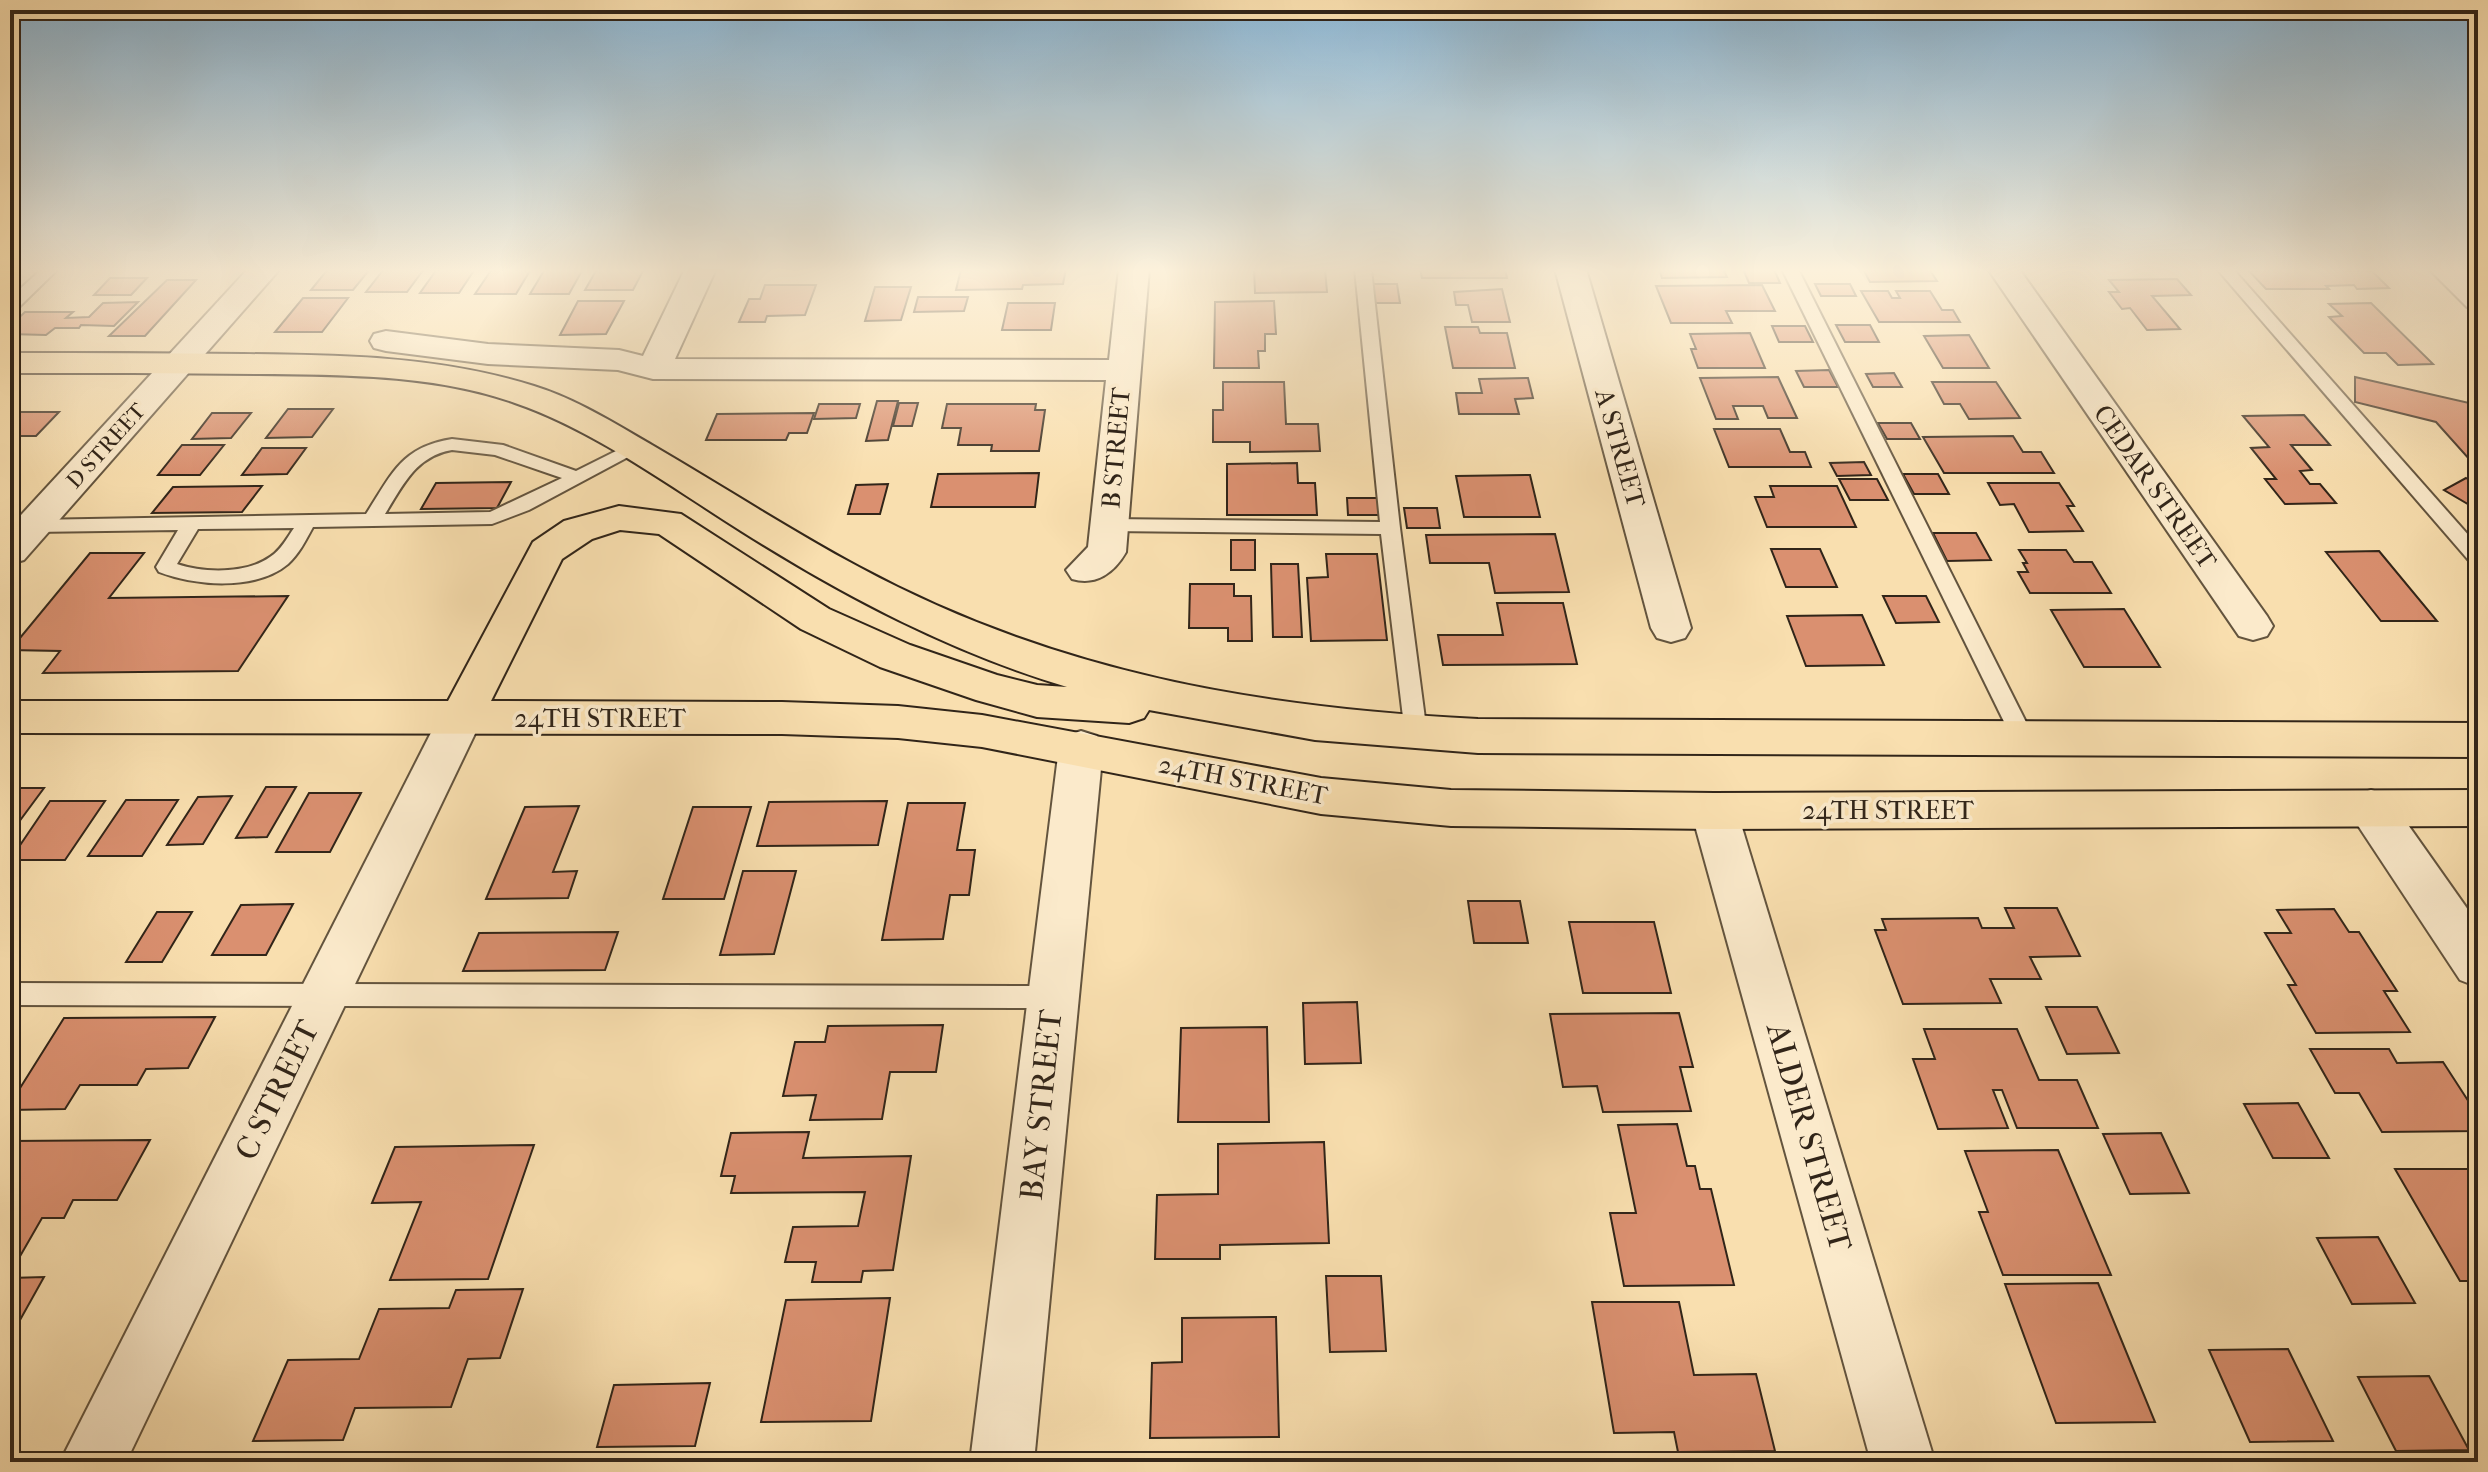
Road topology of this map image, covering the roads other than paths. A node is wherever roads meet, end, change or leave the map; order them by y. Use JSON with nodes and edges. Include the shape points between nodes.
{"nodes":[{"id":1,"x":204,"y":338,"type":"edge"},
{"id":2,"x":668,"y":338,"type":"edge"},
{"id":3,"x":1127,"y":338,"type":"edge"},
{"id":4,"x":1370,"y":338,"type":"edge"},
{"id":5,"x":1589,"y":338,"type":"edge"},
{"id":6,"x":1824,"y":338,"type":"edge"},
{"id":7,"x":2051,"y":338,"type":"edge"},
{"id":8,"x":2284,"y":338,"type":"edge"},
{"id":9,"x":386,"y":341,"type":"dead end"},
{"id":10,"x":10,"y":363,"type":"edge"},
{"id":11,"x":182,"y":363,"type":"junction"},
{"id":12,"x":653,"y":369,"type":"junction"},
{"id":13,"x":1123,"y":370,"type":"junction"},
{"id":14,"x":634,"y":449,"type":"junction"},
{"id":15,"x":577,"y":478,"type":"junction"},
{"id":16,"x":371,"y":521,"type":"junction"},
{"id":17,"x":307,"y":522,"type":"junction"},
{"id":18,"x":192,"y":524,"type":"junction"},
{"id":19,"x":1109,"y":525,"type":"junction"},
{"id":20,"x":1390,"y":528,"type":"junction"},
{"id":21,"x":21,"y":538,"type":"edge"},
{"id":22,"x":2478,"y":558,"type":"edge"},
{"id":23,"x":1086,"y":570,"type":"dead end"},
{"id":24,"x":2253,"y":626,"type":"dead end"},
{"id":25,"x":1671,"y":628,"type":"dead end"},
{"id":26,"x":1235,"y":711,"type":"junction"},
{"id":27,"x":10,"y":717,"type":"edge"},
{"id":28,"x":461,"y":717,"type":"junction"},
{"id":29,"x":1416,"y":734,"type":"junction"},
{"id":30,"x":2023,"y":738,"type":"junction"},
{"id":31,"x":2478,"y":740,"type":"edge"},
{"id":32,"x":1081,"y":748,"type":"junction"},
{"id":33,"x":2371,"y":808,"type":"junction"},
{"id":34,"x":2478,"y":808,"type":"edge"},
{"id":35,"x":1714,"y":811,"type":"junction"},
{"id":36,"x":2478,"y":965,"type":"edge"},
{"id":37,"x":10,"y":994,"type":"edge"},
{"id":38,"x":324,"y":995,"type":"junction"},
{"id":39,"x":1053,"y":997,"type":"junction"},
{"id":40,"x":92,"y":1462,"type":"edge"},
{"id":41,"x":1002,"y":1462,"type":"edge"},
{"id":42,"x":1903,"y":1462,"type":"edge"}],
"edges":[{"from":1,"to":11,"type":"street","name":"D STREET"},
{"from":2,"to":12,"type":"street"},
{"from":3,"to":13,"type":"street","name":"B STREET"},
{"from":4,"to":20,"type":"lane"},
{"from":5,"to":25,"type":"street","name":"A STREET"},
{"from":6,"to":30,"type":"lane"},
{"from":7,"to":24,"type":"street","name":"CEDAR STREET"},
{"from":8,"to":22,"type":"lane"},
{"from":9,"to":12,"type":"street","via":[[488,354],[619,360]]},
{"from":10,"to":11,"type":"main road"},
{"from":11,"to":14,"type":"main road","via":[[342,365],[484,382],[530,396]]},
{"from":11,"to":21,"type":"street","name":"D STREET"},
{"from":12,"to":13,"type":"street"},
{"from":13,"to":19,"type":"street","name":"B STREET"},
{"from":14,"to":15,"type":"lane"},
{"from":14,"to":26,"type":"main road","via":[[847,578],[989,645],[1085,677]]},
{"from":15,"to":16,"type":"lane","via":[[492,518]]},
{"from":15,"to":16,"type":"lane","via":[[485,447],[430,448],[409,464]]},
{"from":16,"to":17,"type":"lane"},
{"from":17,"to":18,"type":"lane"},
{"from":17,"to":18,"type":"lane","via":[[275,564],[231,575],[166,567]]},
{"from":18,"to":21,"type":"lane"},
{"from":19,"to":20,"type":"lane"},
{"from":19,"to":23,"type":"street","name":"B STREET","via":[[1107,552]]},
{"from":20,"to":29,"type":"lane"},
{"from":26,"to":28,"type":"main road","via":[[1059,703],[991,689],[895,656],[815,619],[668,523],[619,518],[578,530],[547,551]]},
{"from":26,"to":29,"type":"main road"},
{"from":27,"to":28,"type":"main road","name":"24TH STREET"},
{"from":28,"to":32,"type":"main road","name":"24TH STREET","via":[[898,722]]},
{"from":28,"to":38,"type":"street","name":"C STREET"},
{"from":29,"to":30,"type":"main road"},
{"from":30,"to":31,"type":"main road"},
{"from":32,"to":35,"type":"main road","name":"24TH STREET","via":[[1381,803]]},
{"from":32,"to":39,"type":"street","name":"BAY STREET"},
{"from":33,"to":34,"type":"main road","name":"24TH STREET"},
{"from":33,"to":35,"type":"main road","name":"24TH STREET"},
{"from":33,"to":36,"type":"street"},
{"from":35,"to":42,"type":"street","name":"ALDER STREET"},
{"from":37,"to":38,"type":"lane"},
{"from":38,"to":39,"type":"lane"},
{"from":38,"to":40,"type":"street","name":"C STREET"},
{"from":39,"to":41,"type":"street","name":"BAY STREET"}]}
